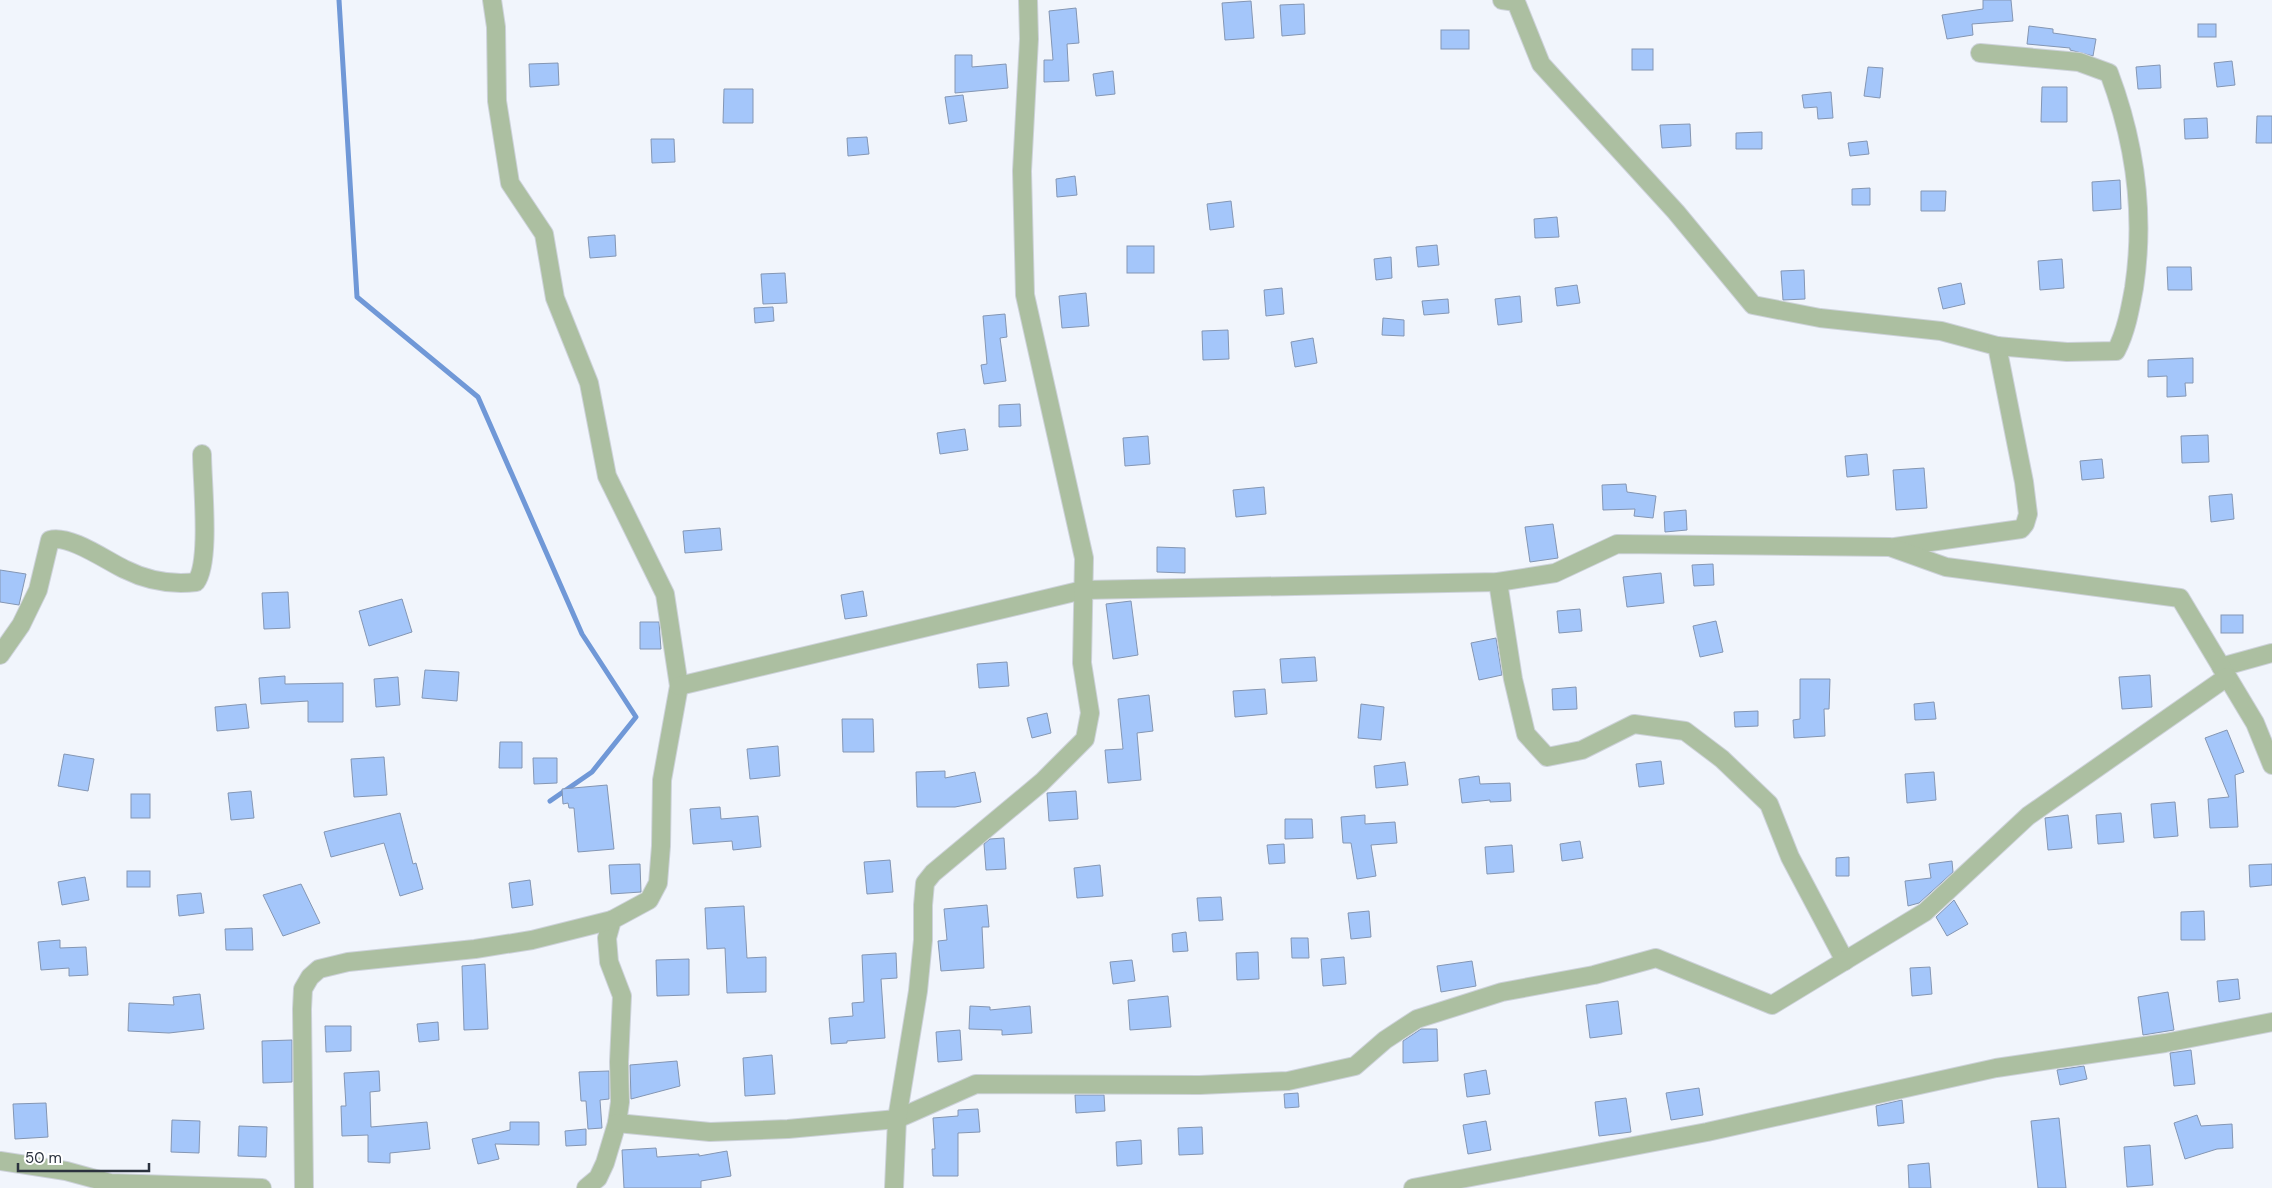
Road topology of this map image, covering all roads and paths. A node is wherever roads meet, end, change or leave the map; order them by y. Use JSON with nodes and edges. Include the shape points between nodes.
{"nodes":[{"id":1,"x":492,"y":0,"type":"edge"},
{"id":2,"x":1028,"y":0,"type":"edge"},
{"id":3,"x":1502,"y":0,"type":"edge"},
{"id":4,"x":1980,"y":52,"type":"dead end"},
{"id":5,"x":1997,"y":346,"type":"junction"},
{"id":6,"x":202,"y":454,"type":"dead end"},
{"id":7,"x":1890,"y":547,"type":"junction"},
{"id":8,"x":1498,"y":582,"type":"junction"},
{"id":9,"x":1083,"y":590,"type":"junction"},
{"id":10,"x":2272,"y":653,"type":"edge"},
{"id":11,"x":0,"y":655,"type":"edge"},
{"id":12,"x":2224,"y":672,"type":"junction"},
{"id":13,"x":679,"y":686,"type":"junction"},
{"id":14,"x":2272,"y":765,"type":"edge"},
{"id":15,"x":612,"y":920,"type":"junction"},
{"id":16,"x":1845,"y":961,"type":"junction"},
{"id":17,"x":2272,"y":1022,"type":"edge"},
{"id":18,"x":897,"y":1119,"type":"junction"},
{"id":19,"x":617,"y":1123,"type":"junction"},
{"id":20,"x":0,"y":1161,"type":"edge"},
{"id":21,"x":110,"y":1185,"type":"edge"},
{"id":22,"x":262,"y":1188,"type":"edge"},
{"id":23,"x":304,"y":1188,"type":"edge"},
{"id":24,"x":586,"y":1188,"type":"edge"},
{"id":25,"x":894,"y":1188,"type":"edge"},
{"id":26,"x":1413,"y":1188,"type":"edge"}],
"edges":[{"from":1,"to":13,"type":"street","via":[[496,27],[497,101],[510,183],[544,234],[555,298],[589,383],[607,476],[664,594]]},
{"from":2,"to":9,"type":"street","via":[[1030,39],[1022,171],[1025,294],[1084,558]]},
{"from":3,"to":5,"type":"street","via":[[1516,2],[1541,64],[1676,212],[1752,305],[1820,318],[1941,331]]},
{"from":4,"to":5,"type":"street","via":[[2079,62],[2109,73],[2130,144],[2139,213],[2138,261],[2132,302],[2116,351],[2068,352]]},
{"from":5,"to":7,"type":"street","via":[[2024,482],[2026,524],[2021,529]]},
{"from":6,"to":11,"type":"street","via":[[205,552],[202,575],[196,582],[182,584],[158,580],[125,570],[67,542],[56,538],[50,540],[38,590],[21,625]]},
{"from":7,"to":8,"type":"street","via":[[1617,544],[1554,572]]},
{"from":7,"to":12,"type":"street","via":[[1946,567],[2180,598]]},
{"from":8,"to":9,"type":"street"},
{"from":8,"to":16,"type":"street","via":[[1512,679],[1526,734],[1547,757],[1582,750],[1634,724],[1685,731],[1722,759],[1769,804],[1790,857]]},
{"from":9,"to":13,"type":"street"},
{"from":9,"to":18,"type":"street","via":[[1082,663],[1090,713],[1085,738],[1042,782],[933,873],[925,884],[918,991]]},
{"from":10,"to":12,"type":"street"},
{"from":12,"to":14,"type":"street","via":[[2255,724]]},
{"from":12,"to":16,"type":"street","via":[[2028,816],[1925,912]]},
{"from":13,"to":15,"type":"street","via":[[662,780],[658,883],[649,900]]},
{"from":15,"to":19,"type":"street","via":[[607,938],[608,962],[622,996]]},
{"from":15,"to":23,"type":"street","via":[[532,940],[348,962],[319,969],[303,989]]},
{"from":16,"to":18,"type":"street","via":[[1772,1005],[1656,958],[1594,975],[1502,992],[1417,1019],[1385,1040],[1355,1066],[1288,1081],[1200,1085],[976,1084]]},
{"from":17,"to":26,"type":"street","via":[[2165,1043],[1996,1068],[1707,1132]]},
{"from":18,"to":19,"type":"street","via":[[710,1132]]},
{"from":18,"to":25,"type":"street"},
{"from":19,"to":24,"type":"street","via":[[598,1178]]},
{"from":20,"to":21,"type":"street","via":[[66,1171]]},
{"from":21,"to":22,"type":"street"}]}
